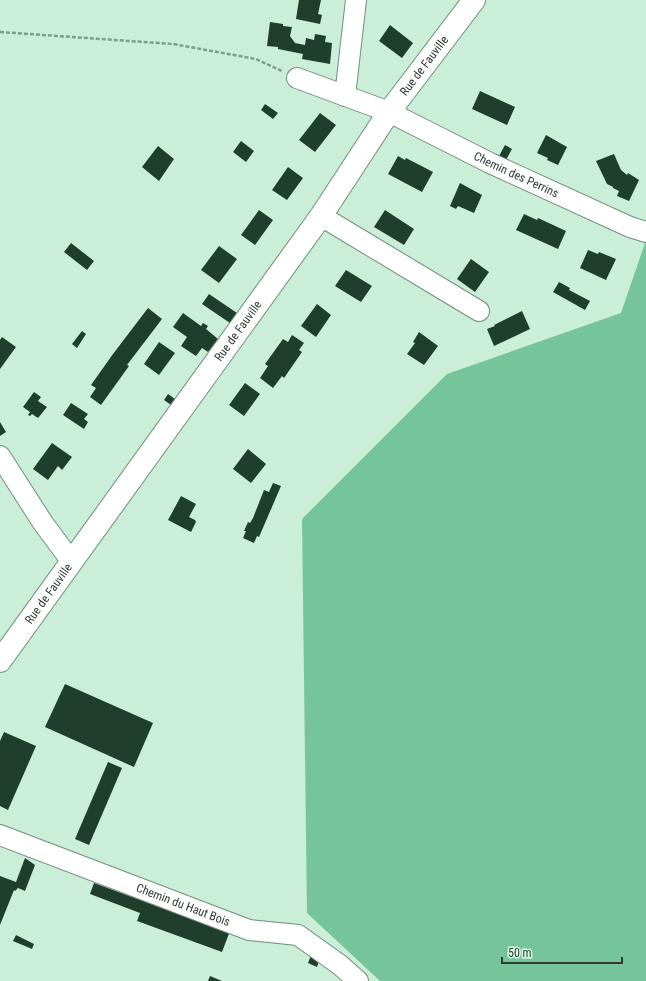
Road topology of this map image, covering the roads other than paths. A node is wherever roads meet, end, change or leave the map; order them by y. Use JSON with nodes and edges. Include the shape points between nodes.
{"nodes":[{"id":1,"x":356,"y":0,"type":"edge"},
{"id":2,"x":474,"y":0,"type":"edge"},
{"id":3,"x":297,"y":78,"type":"road end"},
{"id":4,"x":345,"y":96,"type":"junction"},
{"id":5,"x":389,"y":112,"type":"junction"},
{"id":6,"x":321,"y":216,"type":"junction"},
{"id":7,"x":646,"y":232,"type":"edge"},
{"id":8,"x":479,"y":311,"type":"dead end"},
{"id":9,"x":0,"y":456,"type":"edge"},
{"id":10,"x":72,"y":562,"type":"junction"},
{"id":11,"x":0,"y":661,"type":"edge"},
{"id":12,"x":0,"y":835,"type":"edge"},
{"id":13,"x":358,"y":981,"type":"edge"}],
"edges":[{"from":1,"to":4,"type":"street"},
{"from":2,"to":5,"type":"main road","name":"Rue de Fauville"},
{"from":3,"to":4,"type":"street","name":"Chemin des Perrins"},
{"from":4,"to":5,"type":"street","name":"Chemin des Perrins"},
{"from":5,"to":6,"type":"main road","name":"Rue de Fauville"},
{"from":5,"to":7,"type":"street","name":"Chemin des Perrins","via":[[490,163]]},
{"from":6,"to":8,"type":"street"},
{"from":6,"to":10,"type":"main road","name":"Rue de Fauville"},
{"from":9,"to":10,"type":"street","via":[[43,524]]},
{"from":10,"to":11,"type":"main road","name":"Rue de Fauville"},
{"from":12,"to":13,"type":"street","name":"Chemin du Haut Bois","via":[[249,930],[298,935]]}]}
